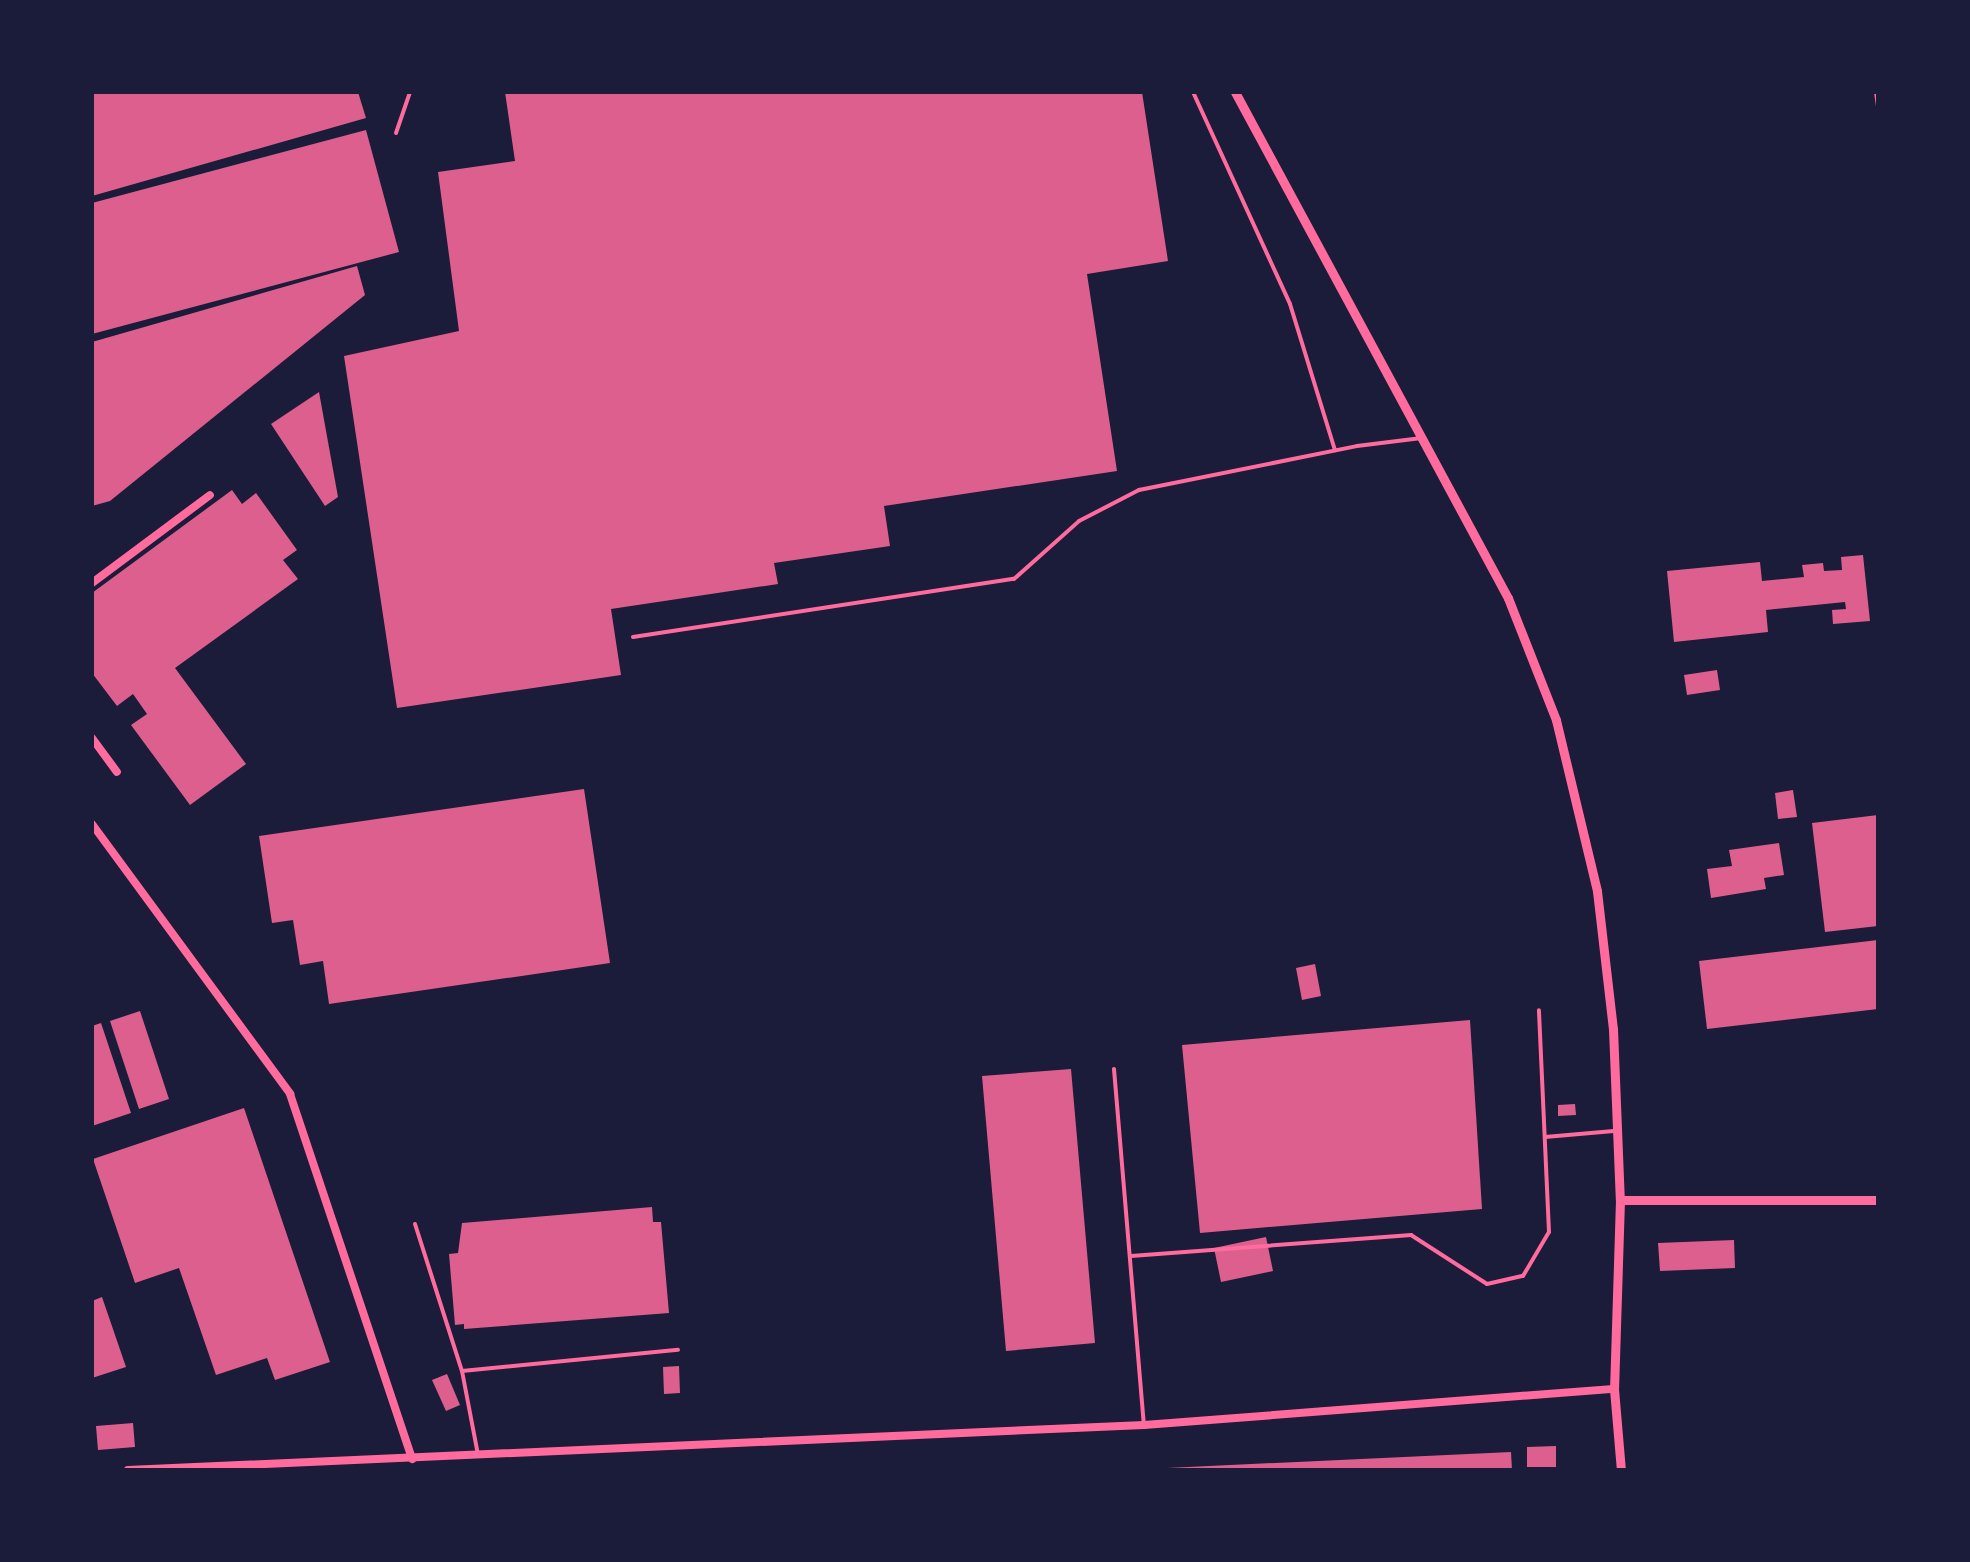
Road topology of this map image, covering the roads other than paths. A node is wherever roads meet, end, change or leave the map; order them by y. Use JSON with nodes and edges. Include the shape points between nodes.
{"nodes":[{"id":1,"x":410,"y":92,"type":"edge"},
{"id":2,"x":1193,"y":92,"type":"edge"},
{"id":3,"x":1235,"y":92,"type":"edge"},
{"id":4,"x":1876,"y":92,"type":"edge"},
{"id":5,"x":1878,"y":106,"type":"edge"},
{"id":6,"x":396,"y":133,"type":"dead end"},
{"id":7,"x":1424,"y":438,"type":"junction"},
{"id":8,"x":1335,"y":450,"type":"junction"},
{"id":9,"x":210,"y":495,"type":"dead end"},
{"id":10,"x":92,"y":583,"type":"edge"},
{"id":11,"x":633,"y":637,"type":"dead end"},
{"id":12,"x":92,"y":738,"type":"edge"},
{"id":13,"x":117,"y":772,"type":"dead end"},
{"id":14,"x":92,"y":824,"type":"edge"},
{"id":15,"x":1539,"y":1010,"type":"dead end"},
{"id":16,"x":1114,"y":1069,"type":"dead end"},
{"id":17,"x":1617,"y":1131,"type":"junction"},
{"id":18,"x":1545,"y":1137,"type":"junction"},
{"id":19,"x":1620,"y":1200,"type":"junction"},
{"id":20,"x":1878,"y":1200,"type":"edge"},
{"id":21,"x":415,"y":1224,"type":"dead end"},
{"id":22,"x":1131,"y":1256,"type":"junction"},
{"id":23,"x":678,"y":1350,"type":"dead end"},
{"id":24,"x":462,"y":1371,"type":"junction"},
{"id":25,"x":1614,"y":1389,"type":"junction"},
{"id":26,"x":1144,"y":1425,"type":"junction"},
{"id":27,"x":478,"y":1455,"type":"junction"},
{"id":28,"x":412,"y":1459,"type":"junction"},
{"id":29,"x":128,"y":1470,"type":"edge"},
{"id":30,"x":1621,"y":1470,"type":"edge"}],
"edges":[{"from":1,"to":6,"type":"lane"},
{"from":2,"to":8,"type":"lane","via":[[1290,304]]},
{"from":3,"to":7,"type":"street"},
{"from":4,"to":5,"type":"lane"},
{"from":7,"to":8,"type":"lane"},
{"from":7,"to":17,"type":"street","via":[[1508,598],[1556,720],[1597,891],[1613,1029]]},
{"from":8,"to":11,"type":"lane","via":[[1139,490],[1111,501],[1079,521],[1014,579]]},
{"from":9,"to":10,"type":"street"},
{"from":12,"to":13,"type":"street"},
{"from":14,"to":28,"type":"street","via":[[290,1094]]},
{"from":15,"to":18,"type":"lane"},
{"from":16,"to":22,"type":"lane"},
{"from":17,"to":18,"type":"lane"},
{"from":17,"to":19,"type":"street"},
{"from":18,"to":22,"type":"lane","via":[[1549,1232],[1523,1276],[1487,1284],[1411,1235]]},
{"from":19,"to":20,"type":"street"},
{"from":19,"to":25,"type":"street"},
{"from":21,"to":24,"type":"lane"},
{"from":22,"to":26,"type":"lane"},
{"from":23,"to":24,"type":"lane"},
{"from":24,"to":27,"type":"lane"},
{"from":25,"to":26,"type":"street"},
{"from":25,"to":30,"type":"street"},
{"from":26,"to":27,"type":"street"},
{"from":27,"to":28,"type":"street"},
{"from":28,"to":29,"type":"street"}]}
